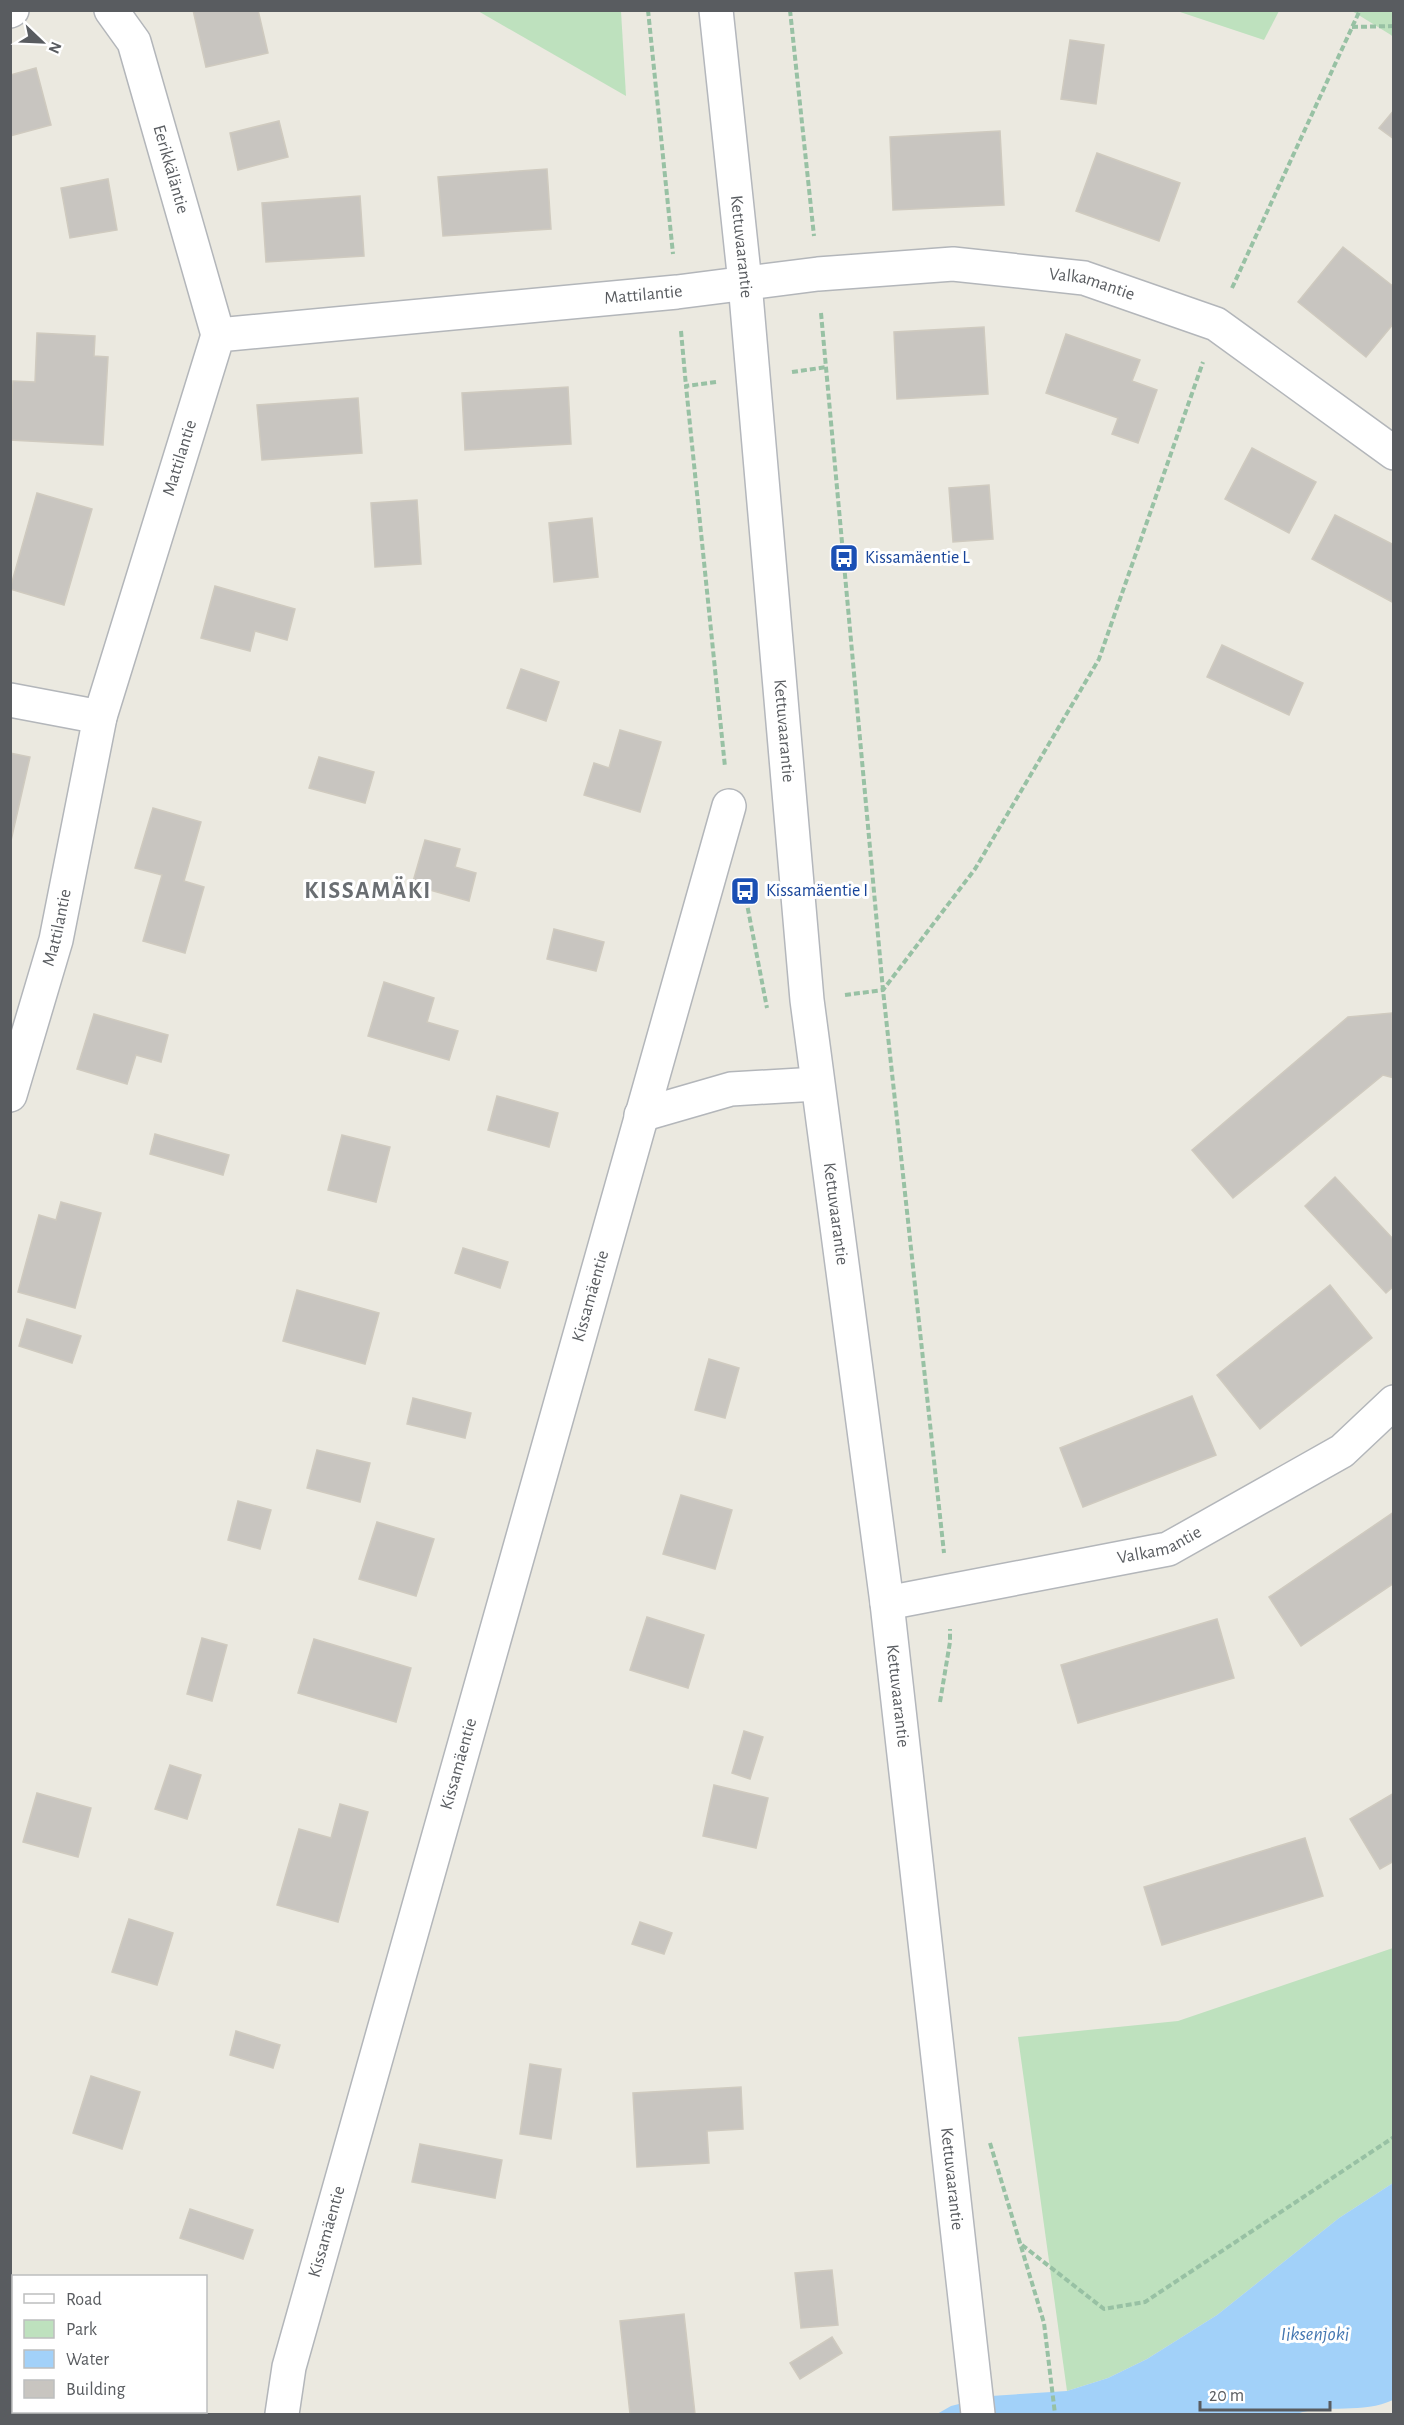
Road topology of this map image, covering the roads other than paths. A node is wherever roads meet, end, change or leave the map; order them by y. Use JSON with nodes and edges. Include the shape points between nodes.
{"nodes":[{"id":1,"x":111,"y":10,"type":"edge"},
{"id":2,"x":717,"y":10,"type":"edge"},
{"id":3,"x":745,"y":283,"type":"junction"},
{"id":4,"x":218,"y":335,"type":"junction"},
{"id":5,"x":1394,"y":453,"type":"edge"},
{"id":6,"x":10,"y":699,"type":"edge"},
{"id":7,"x":100,"y":717,"type":"junction"},
{"id":8,"x":729,"y":806,"type":"road end"},
{"id":9,"x":817,"y":1084,"type":"junction"},
{"id":10,"x":10,"y":1095,"type":"edge"},
{"id":11,"x":641,"y":1115,"type":"junction"},
{"id":12,"x":1394,"y":1402,"type":"edge"},
{"id":13,"x":887,"y":1603,"type":"junction"},
{"id":14,"x":282,"y":2415,"type":"edge"},
{"id":15,"x":978,"y":2415,"type":"edge"}],
"edges":[{"from":1,"to":4,"type":"street","name":"Eerikkäläntie","via":[[134,42]]},
{"from":2,"to":3,"type":"street","name":"Kettuvaarantie"},
{"from":3,"to":4,"type":"street","name":"Mattilantie"},
{"from":3,"to":5,"type":"street","name":"Valkamantie","via":[[953,264],[1084,278],[1216,324]]},
{"from":3,"to":9,"type":"street","name":"Kettuvaarantie"},
{"from":4,"to":7,"type":"street","name":"Mattilantie"},
{"from":6,"to":7,"type":"street"},
{"from":7,"to":10,"type":"street","name":"Mattilantie","via":[[56,940]]},
{"from":8,"to":11,"type":"street","name":"Kissamäentie"},
{"from":9,"to":11,"type":"street","via":[[731,1089]]},
{"from":9,"to":13,"type":"street","name":"Kettuvaarantie"},
{"from":11,"to":14,"type":"street","name":"Kissamäentie","via":[[289,2367]]},
{"from":12,"to":13,"type":"street","name":"Valkamantie","via":[[1342,1451],[1168,1549]]},
{"from":13,"to":15,"type":"street","name":"Kettuvaarantie"}]}
